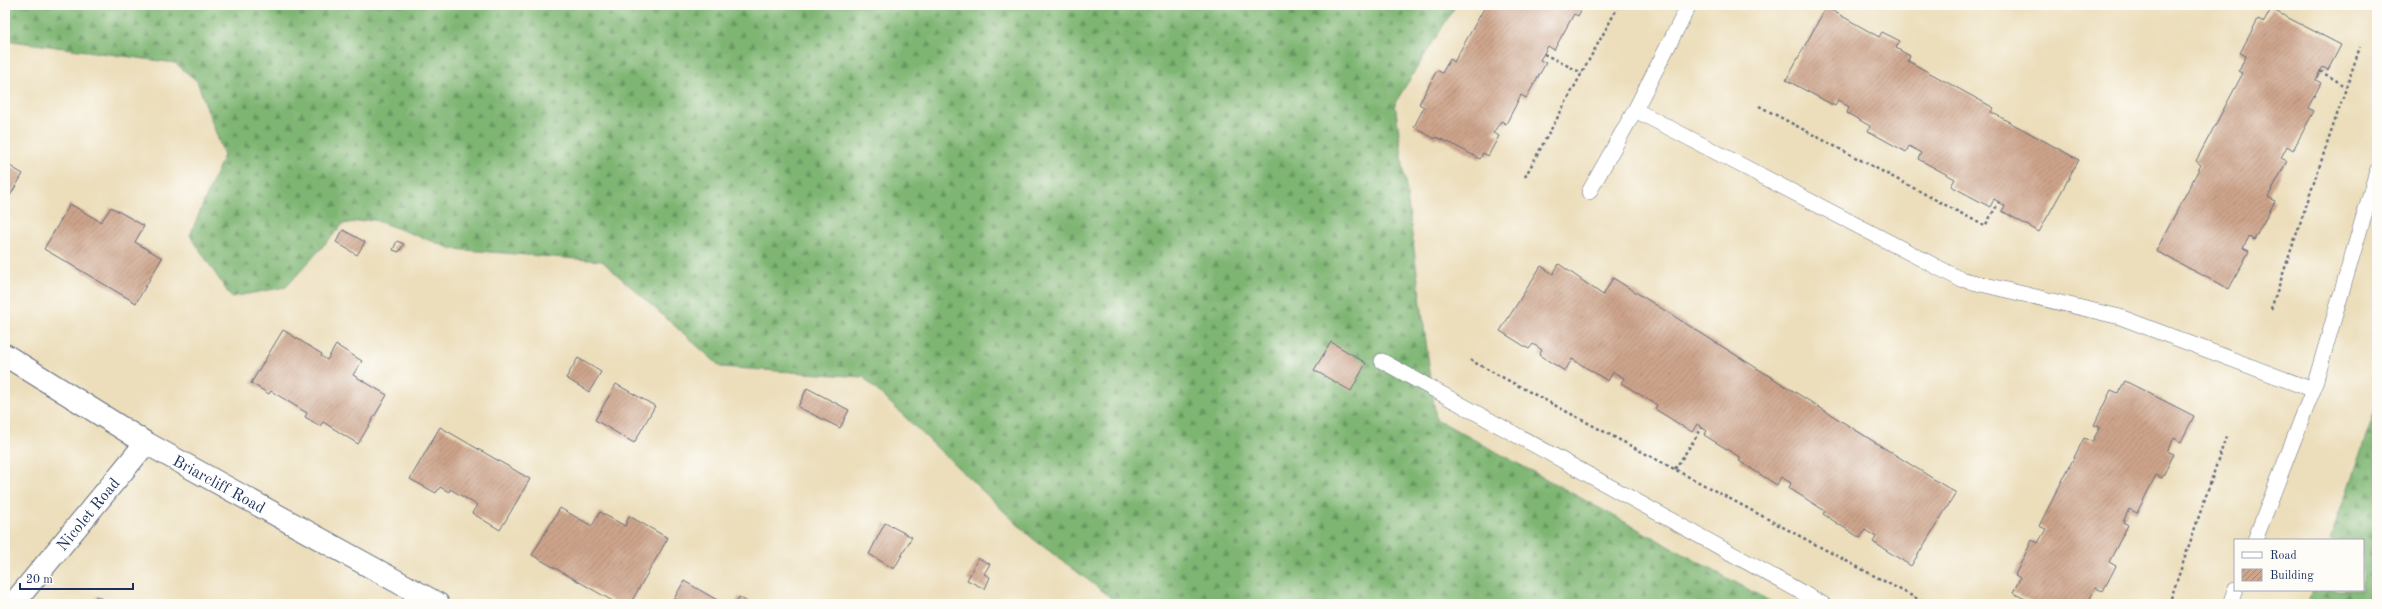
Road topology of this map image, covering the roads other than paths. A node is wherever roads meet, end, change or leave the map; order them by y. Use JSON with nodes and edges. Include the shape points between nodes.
{"nodes":[{"id":1,"x":1689,"y":5,"type":"edge"},
{"id":2,"x":1635,"y":110,"type":"junction"},
{"id":3,"x":2377,"y":170,"type":"edge"},
{"id":4,"x":1589,"y":192,"type":"dead end"},
{"id":5,"x":5,"y":355,"type":"edge"},
{"id":6,"x":1382,"y":361,"type":"dead end"},
{"id":7,"x":2313,"y":390,"type":"junction"},
{"id":8,"x":146,"y":443,"type":"junction"},
{"id":9,"x":2255,"y":539,"type":"edge"},
{"id":10,"x":2235,"y":591,"type":"edge"},
{"id":11,"x":13,"y":604,"type":"edge"},
{"id":12,"x":438,"y":604,"type":"edge"},
{"id":13,"x":1823,"y":604,"type":"edge"},
{"id":14,"x":2230,"y":604,"type":"edge"}],
"edges":[{"from":1,"to":2,"type":"lane"},
{"from":2,"to":4,"type":"lane"},
{"from":2,"to":7,"type":"lane","via":[[1960,279],[2120,317]]},
{"from":3,"to":7,"type":"lane"},
{"from":5,"to":8,"type":"street","name":"Briarcliff Road"},
{"from":6,"to":13,"type":"lane"},
{"from":7,"to":9,"type":"lane"},
{"from":8,"to":11,"type":"street","name":"Nicolet Road"},
{"from":8,"to":12,"type":"street","name":"Briarcliff Road"},
{"from":10,"to":14,"type":"lane"}]}
